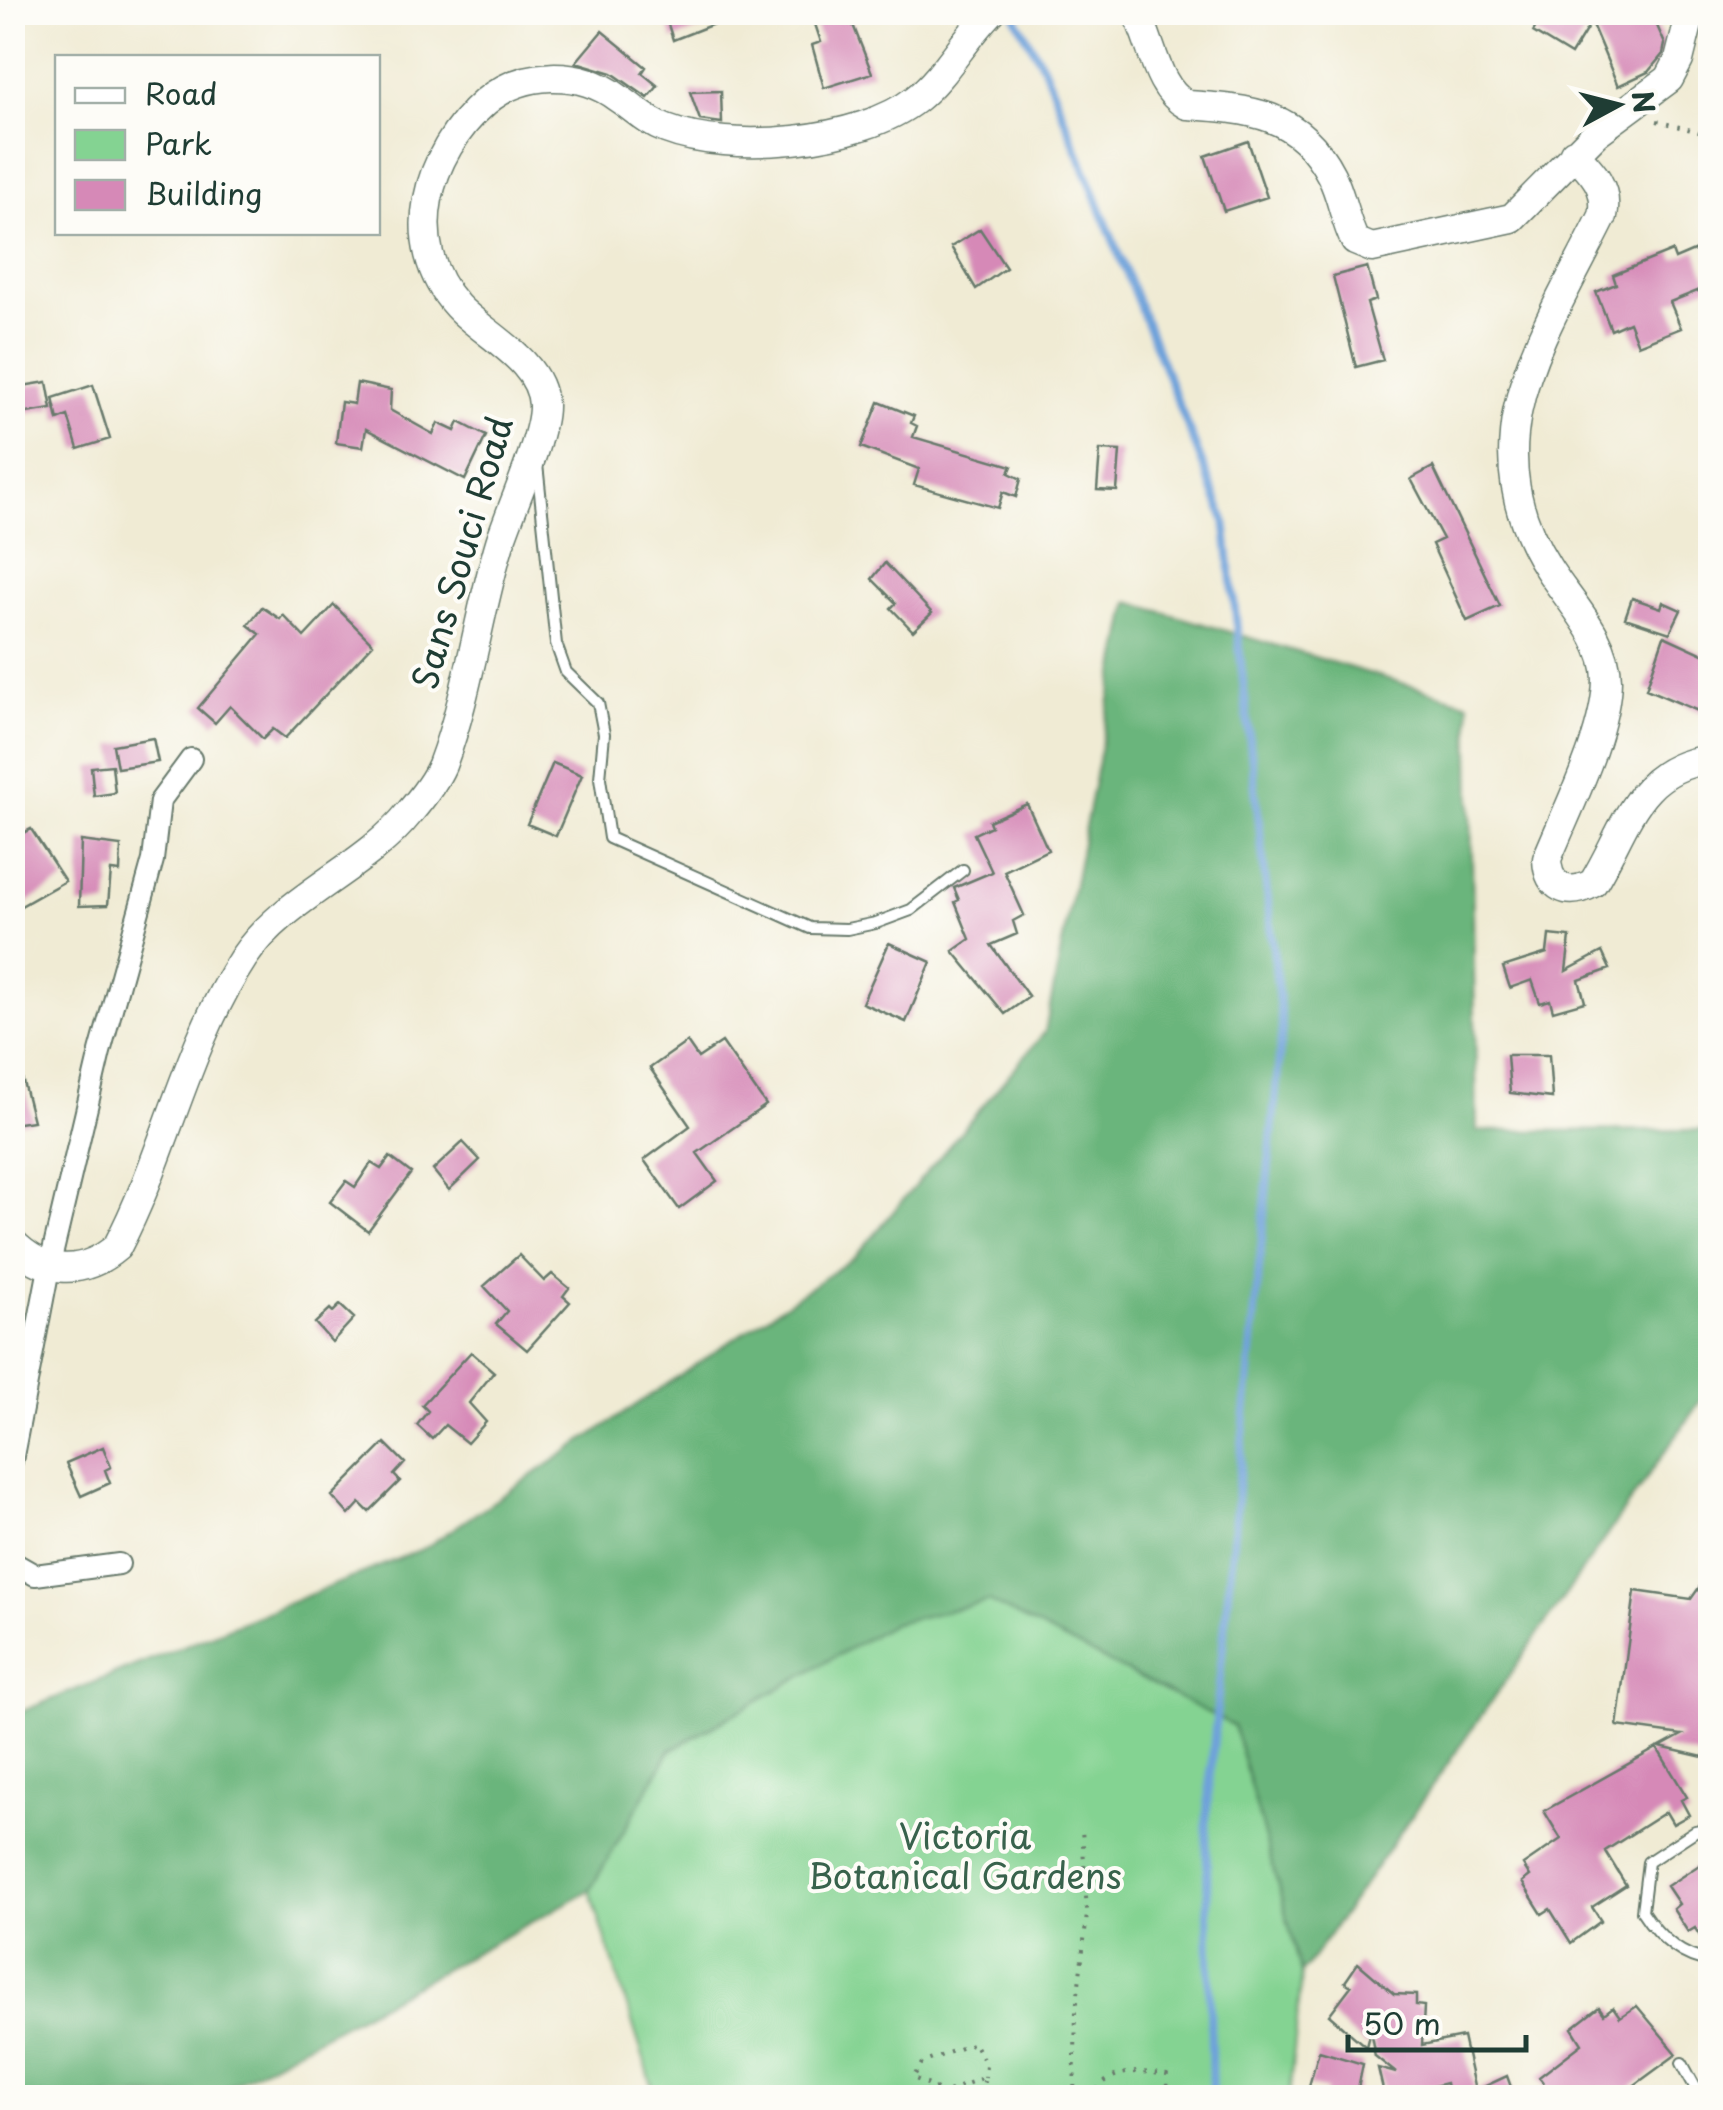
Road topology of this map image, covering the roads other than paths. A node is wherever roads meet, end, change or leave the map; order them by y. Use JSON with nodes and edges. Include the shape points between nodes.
{"nodes":[{"id":1,"x":991,"y":12,"type":"edge"},
{"id":2,"x":1136,"y":12,"type":"edge"},
{"id":3,"x":1691,"y":12,"type":"edge"},
{"id":4,"x":1574,"y":153,"type":"junction"},
{"id":5,"x":534,"y":438,"type":"junction"},
{"id":6,"x":1710,"y":759,"type":"edge"},
{"id":7,"x":191,"y":760,"type":"dead end"},
{"id":8,"x":963,"y":870,"type":"dead end"},
{"id":9,"x":12,"y":1242,"type":"edge"},
{"id":10,"x":49,"y":1268,"type":"junction"},
{"id":11,"x":12,"y":1461,"type":"edge"},
{"id":12,"x":12,"y":1562,"type":"edge"},
{"id":13,"x":120,"y":1564,"type":"dead end"},
{"id":14,"x":1710,"y":1828,"type":"edge"},
{"id":15,"x":1710,"y":1961,"type":"edge"},
{"id":16,"x":1682,"y":2063,"type":"dead end"},
{"id":17,"x":1701,"y":2098,"type":"edge"}],
"edges":[{"from":1,"to":5,"type":"main road","name":"Sans Souci Road","via":[[916,99],[843,132],[712,141],[670,132],[593,83],[566,78],[528,79],[484,103],[430,176],[428,248],[440,284],[458,307],[537,382],[543,408]]},
{"from":2,"to":4,"type":"main road","via":[[1178,100],[1253,110],[1288,127],[1321,158],[1355,241],[1366,248],[1512,218]]},
{"from":3,"to":4,"type":"main road","via":[[1668,79]]},
{"from":4,"to":6,"type":"main road","via":[[1598,178],[1604,216],[1534,350],[1517,406],[1514,445],[1528,535],[1593,633],[1607,676],[1600,723],[1547,859],[1554,884],[1565,891],[1593,883],[1635,802],[1671,768]]},
{"from":5,"to":8,"type":"lane","via":[[556,644],[566,672],[598,703],[609,838],[810,928],[847,929],[910,910]]},
{"from":5,"to":10,"type":"main road","name":"Sans Souci Road","via":[[440,769],[407,817],[246,954],[218,1004],[117,1247],[87,1267]]},
{"from":7,"to":10,"type":"street","via":[[160,801],[154,860]]},
{"from":9,"to":10,"type":"main road"},
{"from":10,"to":11,"type":"street"},
{"from":12,"to":13,"type":"street","via":[[35,1575]]},
{"from":14,"to":15,"type":"lane","via":[[1695,1830],[1648,1862],[1642,1911],[1660,1938]]},
{"from":16,"to":17,"type":"lane"}]}
